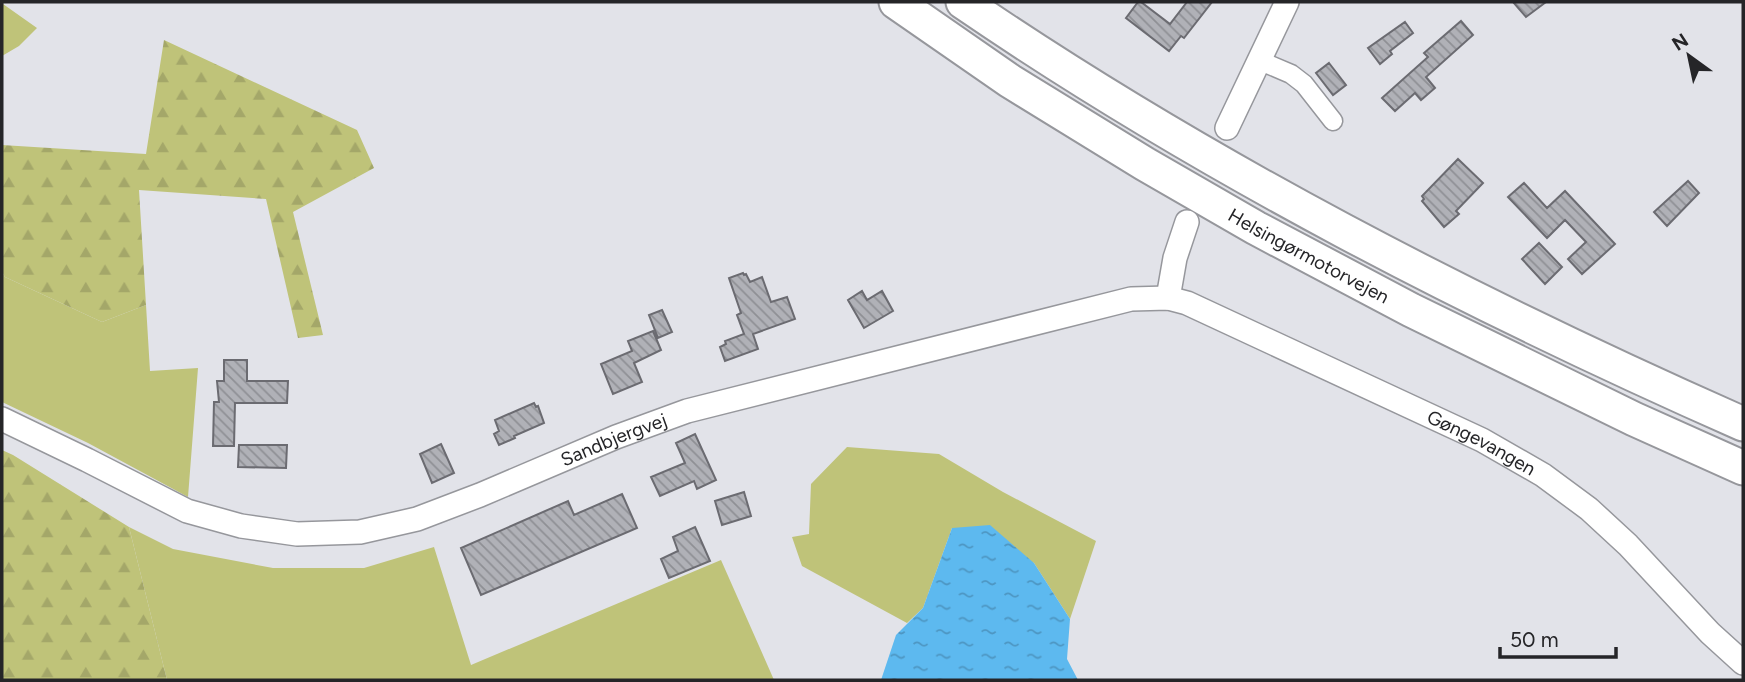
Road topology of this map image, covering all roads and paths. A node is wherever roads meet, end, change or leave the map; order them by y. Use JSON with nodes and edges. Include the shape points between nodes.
{"nodes":[{"id":1,"x":896,"y":2,"type":"edge"},
{"id":2,"x":963,"y":2,"type":"edge"},
{"id":3,"x":1287,"y":2,"type":"edge"},
{"id":4,"x":1258,"y":60,"type":"junction"},
{"id":5,"x":1333,"y":121,"type":"dead end"},
{"id":6,"x":1227,"y":128,"type":"dead end"},
{"id":7,"x":1187,"y":222,"type":"dead end"},
{"id":8,"x":1168,"y":298,"type":"junction"},
{"id":9,"x":2,"y":419,"type":"edge"},
{"id":10,"x":1743,"y":424,"type":"edge"},
{"id":11,"x":1743,"y":468,"type":"edge"},
{"id":12,"x":1743,"y":663,"type":"edge"}],
"edges":[{"from":1,"to":11,"type":"highway","name":"Helsingørmotorvejen","via":[[1010,81],[1256,228],[1423,316]]},
{"from":2,"to":10,"type":"highway","name":"Helsingørmotorvejen","via":[[1120,103],[1267,189],[1561,341]]},
{"from":3,"to":4,"type":"street"},
{"from":4,"to":5,"type":"street","via":[[1304,84]]},
{"from":4,"to":6,"type":"street"},
{"from":7,"to":8,"type":"street"},
{"from":8,"to":9,"type":"street","name":"Sandbjergvej","via":[[1131,299],[687,411],[417,519],[360,532],[297,534],[187,511]]},
{"from":8,"to":12,"type":"street","name":"Gøngevangen","via":[[1188,303],[1458,428],[1543,475],[1629,545]]}]}
